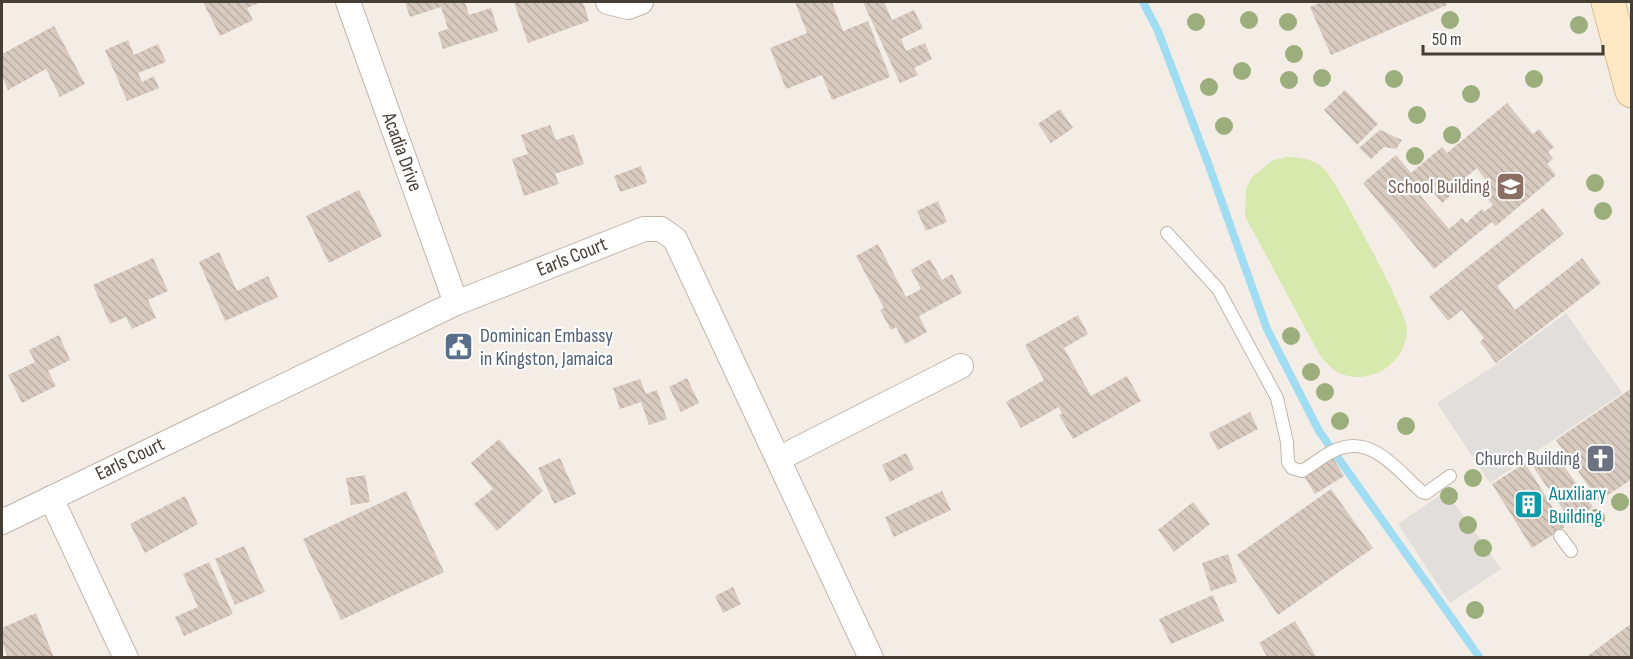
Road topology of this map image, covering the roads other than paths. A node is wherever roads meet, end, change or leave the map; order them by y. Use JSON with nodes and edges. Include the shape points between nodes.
{"nodes":[{"id":1,"x":348,"y":2,"type":"edge"},
{"id":2,"x":608,"y":2,"type":"edge"},
{"id":3,"x":641,"y":2,"type":"edge"},
{"id":4,"x":1608,"y":2,"type":"edge"},
{"id":5,"x":1629,"y":72,"type":"edge"},
{"id":6,"x":1167,"y":233,"type":"dead end"},
{"id":7,"x":456,"y":303,"type":"junction"},
{"id":8,"x":961,"y":366,"type":"dead end"},
{"id":9,"x":780,"y":458,"type":"junction"},
{"id":10,"x":1450,"y":476,"type":"dead end"},
{"id":11,"x":51,"y":498,"type":"junction"},
{"id":12,"x":2,"y":522,"type":"edge"},
{"id":13,"x":1560,"y":536,"type":"dead end"},
{"id":14,"x":1571,"y":551,"type":"dead end"},
{"id":15,"x":126,"y":657,"type":"edge"},
{"id":16,"x":872,"y":657,"type":"edge"}],
"edges":[{"from":1,"to":7,"type":"street","name":"Acadia Drive"},
{"from":2,"to":3,"type":"street","via":[[628,7]]},
{"from":4,"to":5,"type":"main road"},
{"from":6,"to":10,"type":"lane","via":[[1218,289],[1277,398],[1292,468],[1302,471],[1339,448],[1362,447],[1387,457],[1422,492]]},
{"from":7,"to":9,"type":"street","name":"Earls Court","via":[[644,229],[661,229],[675,238]]},
{"from":7,"to":11,"type":"street","name":"Earls Court"},
{"from":8,"to":9,"type":"street"},
{"from":9,"to":16,"type":"street","name":"Earls Court"},
{"from":11,"to":12,"type":"street","name":"Earls Court"},
{"from":11,"to":15,"type":"street"},
{"from":13,"to":14,"type":"lane"}]}
